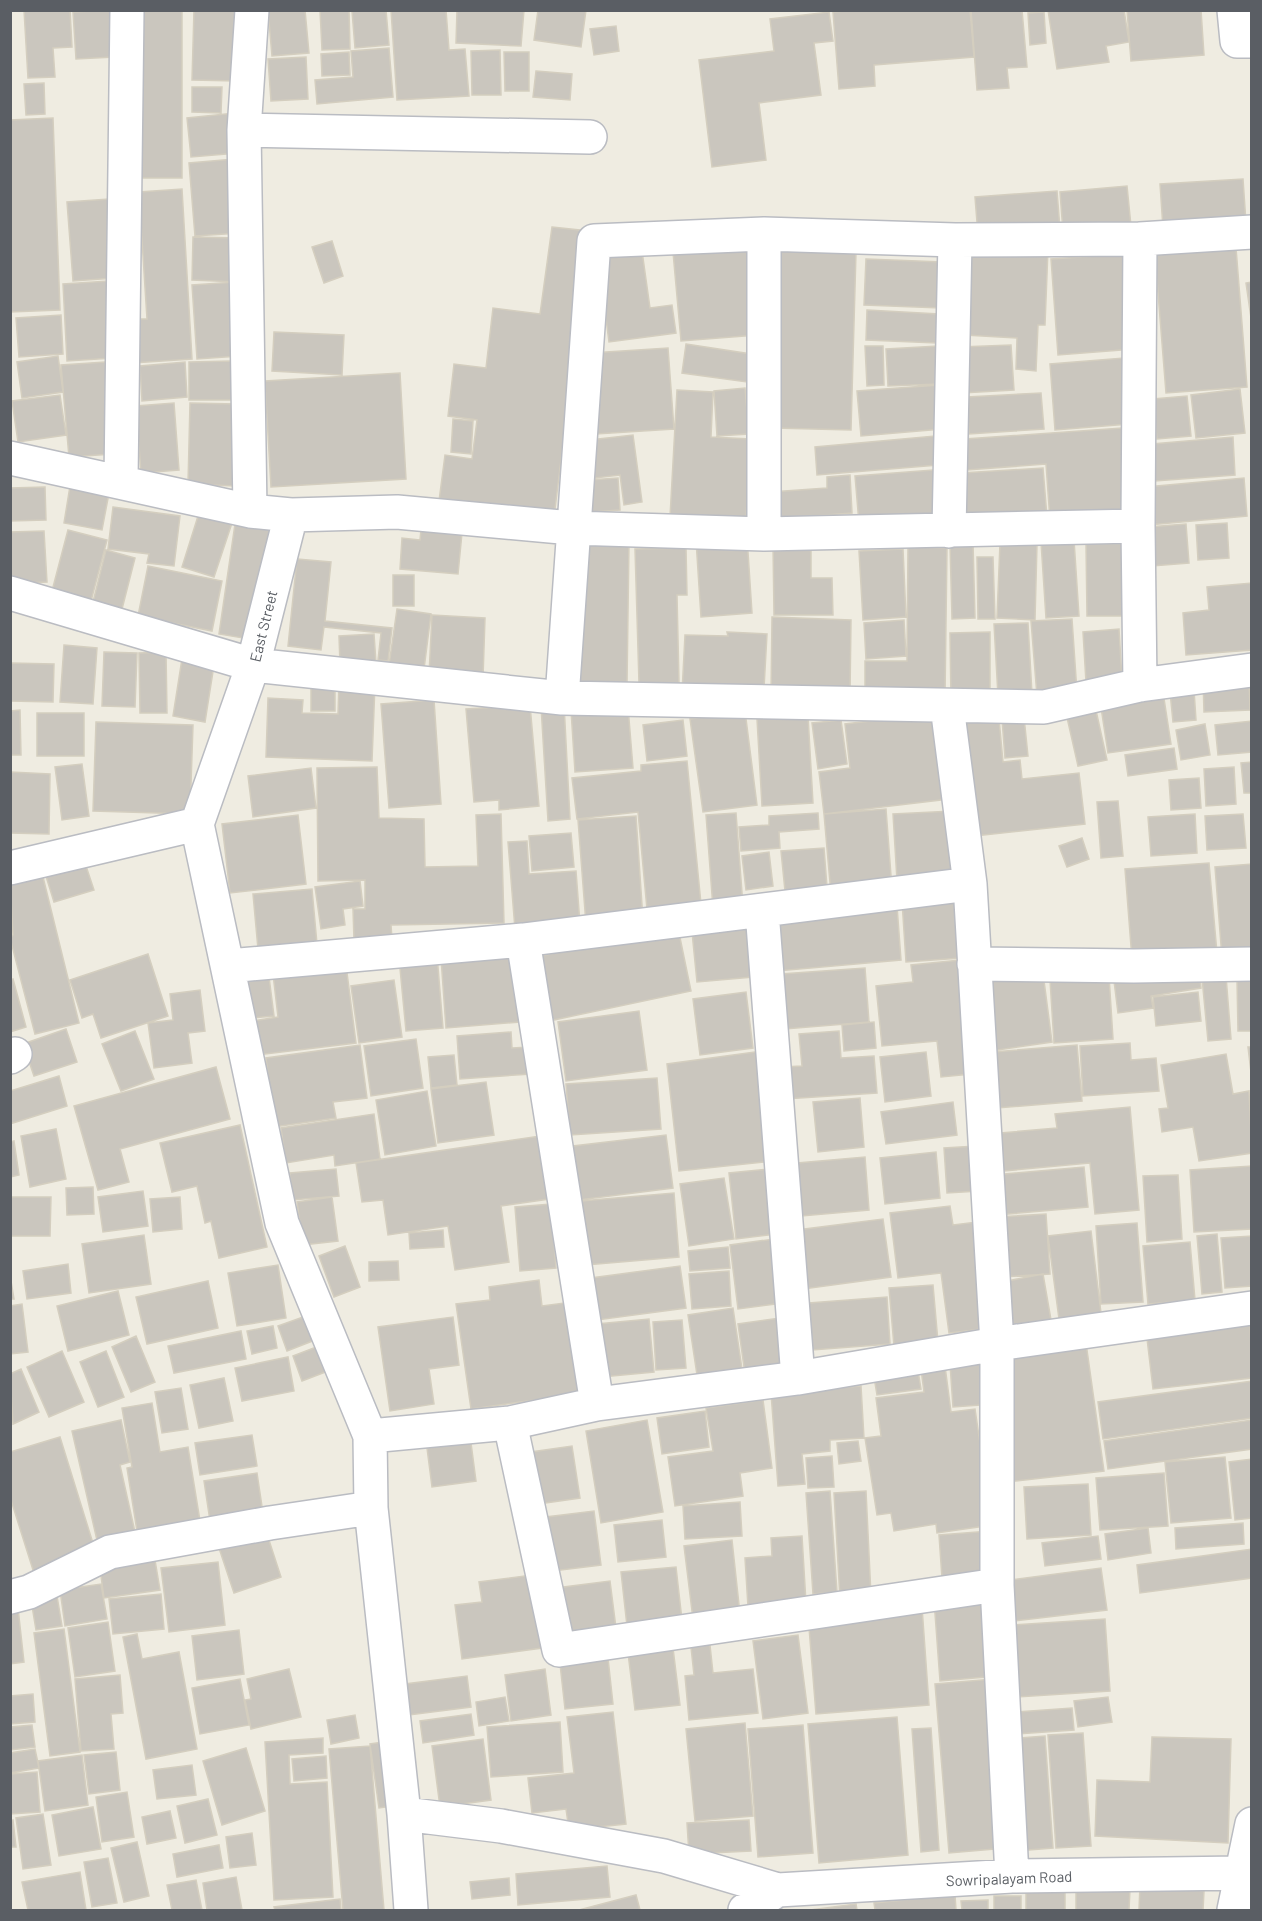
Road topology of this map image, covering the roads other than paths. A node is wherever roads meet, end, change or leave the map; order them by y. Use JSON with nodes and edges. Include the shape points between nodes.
{"nodes":[{"id":1,"x":127,"y":10,"type":"edge"},
{"id":2,"x":252,"y":10,"type":"edge"},
{"id":3,"x":1234,"y":10,"type":"edge"},
{"id":4,"x":1251,"y":41,"type":"edge"},
{"id":5,"x":244,"y":130,"type":"junction"},
{"id":6,"x":590,"y":137,"type":"dead end"},
{"id":7,"x":1251,"y":232,"type":"edge"},
{"id":8,"x":764,"y":234,"type":"junction"},
{"id":9,"x":1140,"y":239,"type":"junction"},
{"id":10,"x":955,"y":240,"type":"junction"},
{"id":11,"x":10,"y":458,"type":"edge"},
{"id":12,"x":121,"y":482,"type":"junction"},
{"id":13,"x":250,"y":511,"type":"junction"},
{"id":14,"x":291,"y":515,"type":"junction"},
{"id":15,"x":1138,"y":526,"type":"junction"},
{"id":16,"x":572,"y":528,"type":"junction"},
{"id":17,"x":949,"y":531,"type":"junction"},
{"id":18,"x":764,"y":534,"type":"junction"},
{"id":19,"x":10,"y":593,"type":"edge"},
{"id":20,"x":253,"y":665,"type":"junction"},
{"id":21,"x":1251,"y":670,"type":"edge"},
{"id":22,"x":1140,"y":685,"type":"junction"},
{"id":23,"x":562,"y":698,"type":"junction"},
{"id":24,"x":947,"y":706,"type":"junction"},
{"id":25,"x":197,"y":824,"type":"junction"},
{"id":26,"x":10,"y":868,"type":"edge"},
{"id":27,"x":970,"y":884,"type":"junction"},
{"id":28,"x":762,"y":911,"type":"junction"},
{"id":29,"x":523,"y":940,"type":"junction"},
{"id":30,"x":974,"y":964,"type":"junction"},
{"id":31,"x":1251,"y":964,"type":"edge"},
{"id":32,"x":228,"y":966,"type":"junction"},
{"id":33,"x":1251,"y":1308,"type":"edge"},
{"id":34,"x":997,"y":1344,"type":"junction"},
{"id":35,"x":798,"y":1378,"type":"junction"},
{"id":36,"x":597,"y":1404,"type":"junction"},
{"id":37,"x":510,"y":1423,"type":"junction"},
{"id":38,"x":370,"y":1436,"type":"junction"},
{"id":39,"x":371,"y":1508,"type":"junction"},
{"id":40,"x":997,"y":1585,"type":"junction"},
{"id":41,"x":10,"y":1597,"type":"edge"},
{"id":42,"x":404,"y":1814,"type":"junction"},
{"id":43,"x":1251,"y":1824,"type":"edge"},
{"id":44,"x":1241,"y":1873,"type":"junction"},
{"id":45,"x":1012,"y":1876,"type":"junction"},
{"id":46,"x":778,"y":1890,"type":"junction"},
{"id":47,"x":411,"y":1911,"type":"edge"},
{"id":48,"x":746,"y":1911,"type":"edge"},
{"id":49,"x":1234,"y":1911,"type":"edge"}],
"edges":[{"from":1,"to":12,"type":"street"},
{"from":2,"to":5,"type":"street"},
{"from":3,"to":4,"type":"street","via":[[1237,42]]},
{"from":5,"to":6,"type":"street"},
{"from":5,"to":13,"type":"street"},
{"from":7,"to":9,"type":"street"},
{"from":8,"to":10,"type":"street"},
{"from":8,"to":16,"type":"street","via":[[594,241]]},
{"from":8,"to":18,"type":"street"},
{"from":9,"to":10,"type":"street"},
{"from":9,"to":15,"type":"street"},
{"from":10,"to":17,"type":"street"},
{"from":11,"to":12,"type":"street"},
{"from":12,"to":13,"type":"street"},
{"from":13,"to":14,"type":"street"},
{"from":14,"to":16,"type":"street","via":[[397,512]]},
{"from":14,"to":20,"type":"street","name":"East Street"},
{"from":15,"to":17,"type":"street"},
{"from":15,"to":22,"type":"street"},
{"from":16,"to":18,"type":"street"},
{"from":16,"to":23,"type":"street"},
{"from":17,"to":18,"type":"street"},
{"from":19,"to":20,"type":"street"},
{"from":20,"to":23,"type":"street"},
{"from":20,"to":25,"type":"street","name":"East Street"},
{"from":21,"to":22,"type":"street"},
{"from":22,"to":24,"type":"street","via":[[1044,707]]},
{"from":23,"to":24,"type":"street"},
{"from":24,"to":27,"type":"street"},
{"from":25,"to":26,"type":"street"},
{"from":25,"to":32,"type":"street"},
{"from":27,"to":28,"type":"street"},
{"from":27,"to":30,"type":"street"},
{"from":28,"to":29,"type":"street"},
{"from":28,"to":35,"type":"street"},
{"from":29,"to":32,"type":"street"},
{"from":29,"to":36,"type":"street"},
{"from":30,"to":31,"type":"street"},
{"from":30,"to":34,"type":"street"},
{"from":32,"to":38,"type":"street","via":[[282,1223]]},
{"from":33,"to":34,"type":"street"},
{"from":34,"to":35,"type":"street"},
{"from":34,"to":40,"type":"street"},
{"from":35,"to":36,"type":"street"},
{"from":36,"to":37,"type":"street"},
{"from":37,"to":38,"type":"street"},
{"from":37,"to":40,"type":"street","via":[[559,1650]]},
{"from":38,"to":39,"type":"street"},
{"from":39,"to":41,"type":"street","via":[[110,1552],[29,1593]]},
{"from":39,"to":42,"type":"street"},
{"from":40,"to":45,"type":"street"},
{"from":42,"to":46,"type":"street","via":[[501,1826],[664,1856]]},
{"from":42,"to":47,"type":"street"},
{"from":43,"to":44,"type":"street"},
{"from":44,"to":45,"type":"street","name":"Sowripalayam Road"},
{"from":44,"to":49,"type":"street"},
{"from":45,"to":46,"type":"street","name":"Sowripalayam Road"},
{"from":46,"to":48,"type":"street","name":"Sowripalayam Road"}]}
